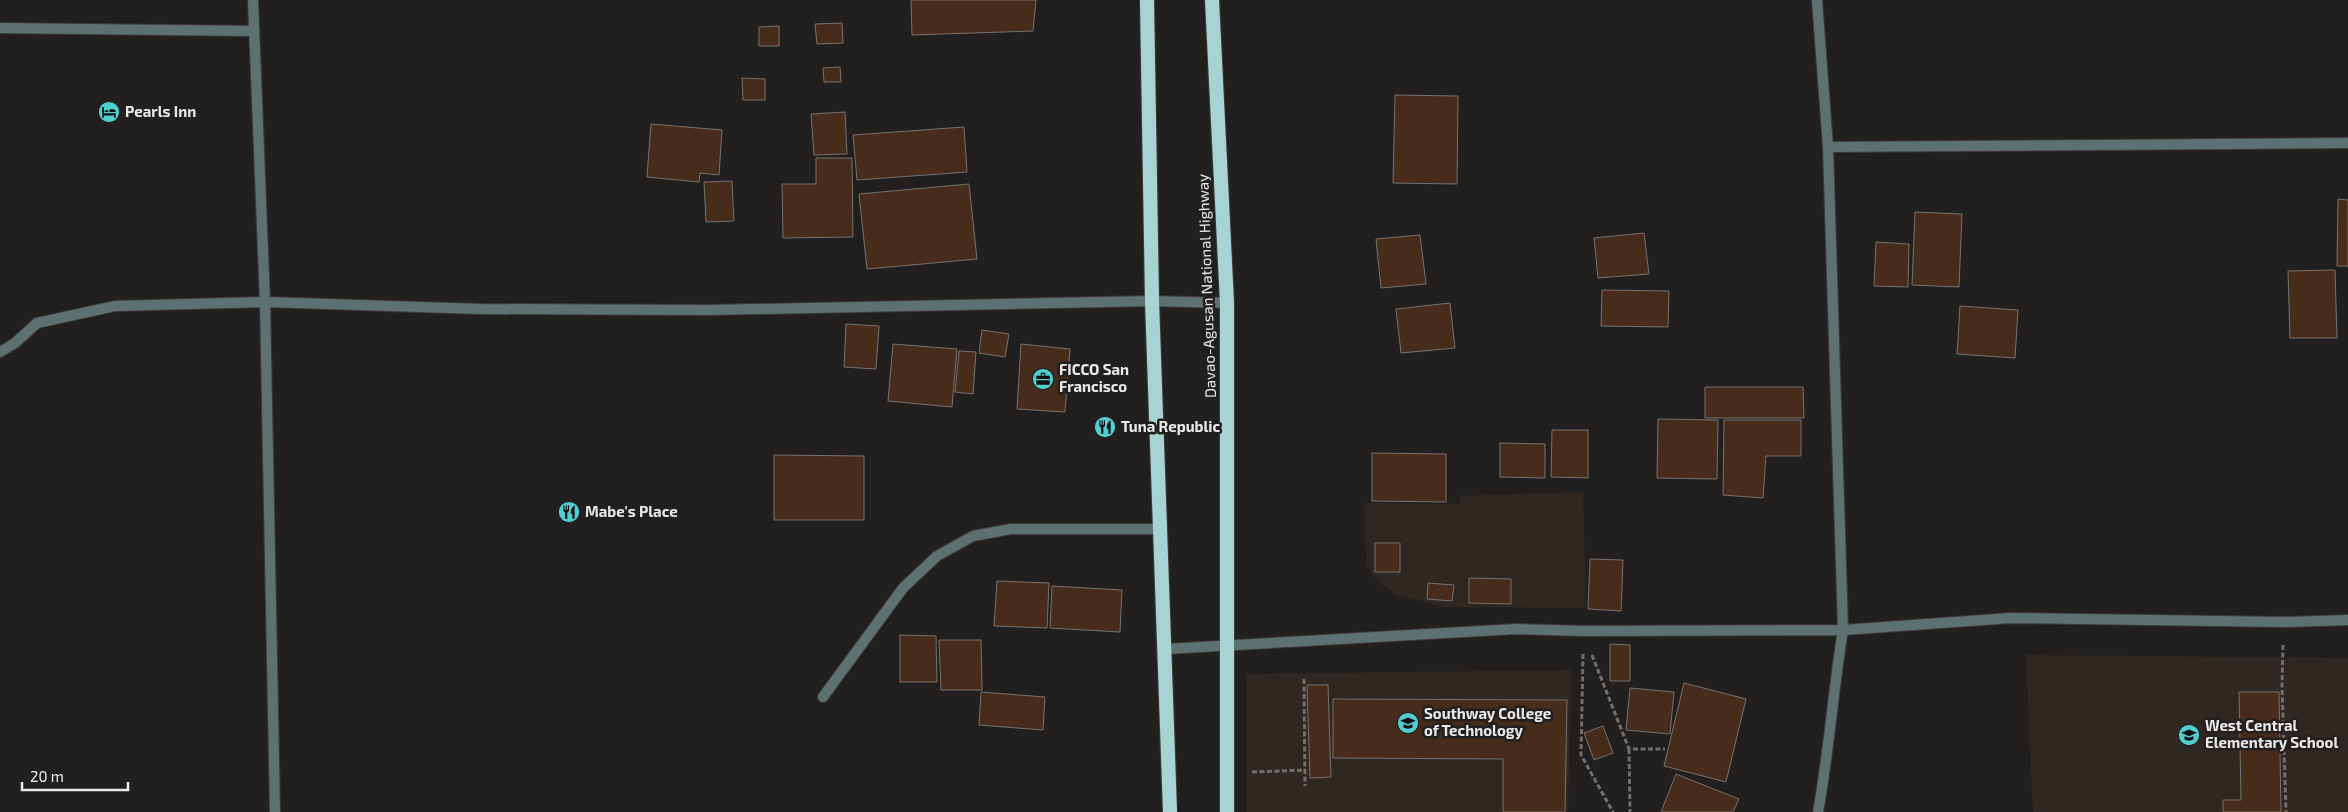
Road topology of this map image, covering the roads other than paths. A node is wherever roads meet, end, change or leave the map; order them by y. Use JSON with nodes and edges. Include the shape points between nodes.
{"nodes":[{"id":1,"x":253,"y":0,"type":"edge"},
{"id":2,"x":1147,"y":0,"type":"edge"},
{"id":3,"x":1212,"y":0,"type":"edge"},
{"id":4,"x":1817,"y":0,"type":"edge"},
{"id":5,"x":0,"y":28,"type":"edge"},
{"id":6,"x":253,"y":32,"type":"junction"},
{"id":7,"x":2348,"y":144,"type":"edge"},
{"id":8,"x":1828,"y":147,"type":"junction"},
{"id":9,"x":1152,"y":301,"type":"junction"},
{"id":10,"x":265,"y":302,"type":"junction"},
{"id":11,"x":1227,"y":303,"type":"junction"},
{"id":12,"x":0,"y":352,"type":"edge"},
{"id":13,"x":1161,"y":529,"type":"junction"},
{"id":14,"x":2348,"y":620,"type":"edge"},
{"id":15,"x":1843,"y":630,"type":"junction"},
{"id":16,"x":1226,"y":646,"type":"junction"},
{"id":17,"x":1165,"y":649,"type":"junction"},
{"id":18,"x":823,"y":697,"type":"dead end"},
{"id":19,"x":275,"y":812,"type":"edge"},
{"id":20,"x":1170,"y":812,"type":"edge"},
{"id":21,"x":1227,"y":812,"type":"edge"},
{"id":22,"x":1818,"y":812,"type":"edge"}],
"edges":[{"from":1,"to":6,"type":"street"},
{"from":2,"to":9,"type":"highway"},
{"from":3,"to":11,"type":"highway","name":"Davao-Agusan National Highway"},
{"from":4,"to":8,"type":"street"},
{"from":5,"to":6,"type":"street"},
{"from":6,"to":10,"type":"street"},
{"from":7,"to":8,"type":"street"},
{"from":8,"to":15,"type":"street"},
{"from":9,"to":10,"type":"street","via":[[708,310],[481,309]]},
{"from":9,"to":11,"type":"street"},
{"from":9,"to":13,"type":"highway"},
{"from":10,"to":12,"type":"street","via":[[115,306],[37,322]]},
{"from":10,"to":19,"type":"street"},
{"from":11,"to":16,"type":"highway","name":"Davao-Agusan National Highway"},
{"from":13,"to":17,"type":"highway"},
{"from":13,"to":18,"type":"street","via":[[1011,530],[973,536],[937,556],[903,588]]},
{"from":14,"to":15,"type":"street","via":[[2011,618]]},
{"from":15,"to":16,"type":"street","via":[[1516,629]]},
{"from":15,"to":22,"type":"street","via":[[1830,747]]},
{"from":16,"to":17,"type":"street"},
{"from":16,"to":21,"type":"highway","name":"Davao-Agusan National Highway"},
{"from":17,"to":20,"type":"highway"}]}
